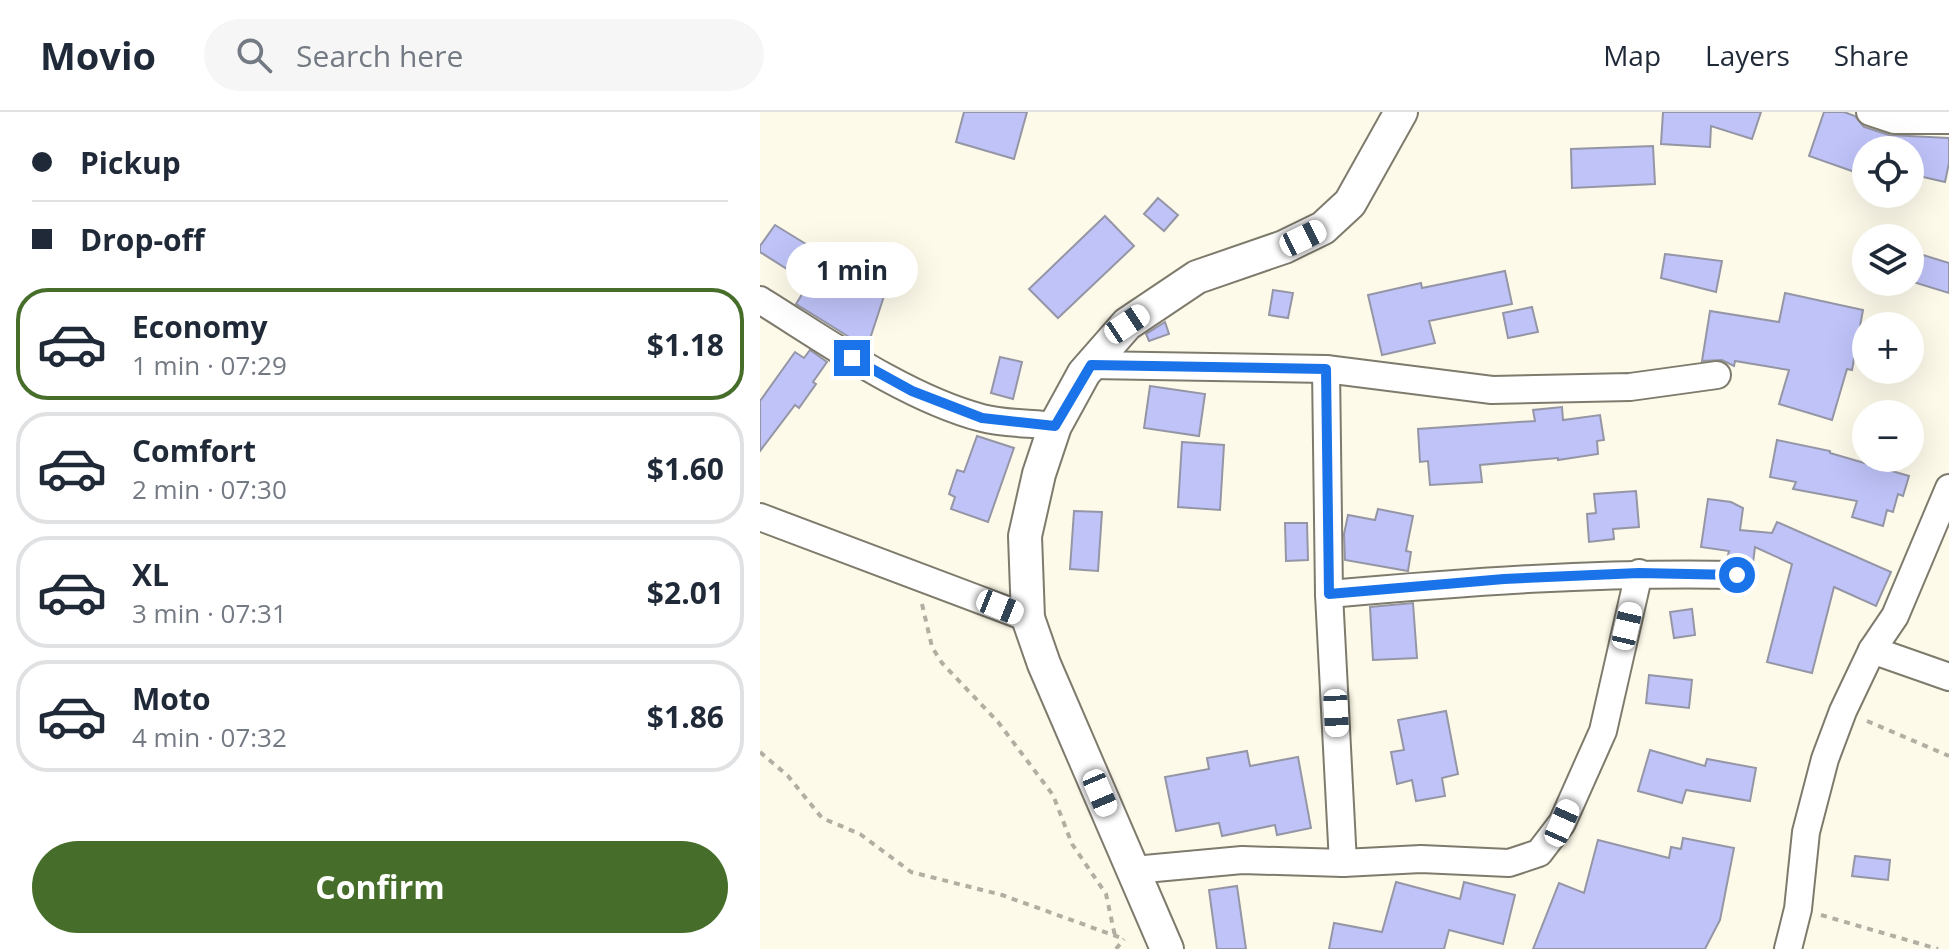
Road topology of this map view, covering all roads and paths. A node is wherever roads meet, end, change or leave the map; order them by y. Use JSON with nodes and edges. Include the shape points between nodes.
{"nodes":[{"id":1,"x":1401,"y":112,"type":"edge"},
{"id":2,"x":1870,"y":112,"type":"edge"},
{"id":3,"x":1949,"y":120,"type":"edge"},
{"id":4,"x":760,"y":300,"type":"edge"},
{"id":5,"x":1091,"y":365,"type":"junction"},
{"id":6,"x":1326,"y":369,"type":"junction"},
{"id":7,"x":1717,"y":375,"type":"dead end"},
{"id":8,"x":1055,"y":426,"type":"junction"},
{"id":9,"x":1949,"y":488,"type":"edge"},
{"id":10,"x":760,"y":517,"type":"edge"},
{"id":11,"x":1639,"y":573,"type":"junction"},
{"id":12,"x":916,"y":574,"type":"junction"},
{"id":13,"x":1737,"y":575,"type":"dead end"},
{"id":14,"x":1329,"y":594,"type":"junction"},
{"id":15,"x":1028,"y":618,"type":"junction"},
{"id":16,"x":1872,"y":650,"type":"junction"},
{"id":17,"x":1949,"y":677,"type":"edge"},
{"id":18,"x":1843,"y":711,"type":"junction"},
{"id":19,"x":760,"y":752,"type":"edge"},
{"id":20,"x":1949,"y":756,"type":"edge"},
{"id":21,"x":1343,"y":863,"type":"junction"},
{"id":22,"x":1134,"y":870,"type":"junction"},
{"id":23,"x":1798,"y":909,"type":"junction"},
{"id":24,"x":1115,"y":936,"type":"junction"},
{"id":25,"x":1124,"y":939,"type":"dead end"},
{"id":26,"x":1167,"y":949,"type":"edge"},
{"id":27,"x":1788,"y":949,"type":"edge"},
{"id":28,"x":1938,"y":949,"type":"edge"}],
"edges":[{"from":1,"to":5,"type":"street","via":[[1350,203],[1323,228],[1197,277],[1127,324]]},
{"from":2,"to":3,"type":"street","via":[[1894,120]]},
{"from":4,"to":8,"type":"street","via":[[912,391],[982,418]]},
{"from":5,"to":6,"type":"street"},
{"from":5,"to":8,"type":"street"},
{"from":6,"to":7,"type":"street","via":[[1492,390],[1630,387]]},
{"from":6,"to":14,"type":"street"},
{"from":8,"to":15,"type":"street","via":[[1025,536]]},
{"from":9,"to":16,"type":"street","via":[[1895,616]]},
{"from":10,"to":12,"type":"street"},
{"from":11,"to":13,"type":"street"},
{"from":11,"to":14,"type":"street"},
{"from":11,"to":21,"type":"street","via":[[1603,731],[1562,823],[1539,853],[1509,863]]},
{"from":12,"to":15,"type":"street"},
{"from":12,"to":24,"type":"path","via":[[932,647],[1053,795],[1072,844],[1106,894]]},
{"from":14,"to":21,"type":"street"},
{"from":15,"to":22,"type":"street"},
{"from":16,"to":17,"type":"street"},
{"from":16,"to":18,"type":"street"},
{"from":18,"to":20,"type":"path"},
{"from":18,"to":23,"type":"street","via":[[1806,832]]},
{"from":19,"to":24,"type":"path","via":[[822,818],[860,834],[911,872],[1002,895]]},
{"from":21,"to":22,"type":"street","via":[[1242,860]]},
{"from":22,"to":26,"type":"street"},
{"from":23,"to":27,"type":"street"},
{"from":23,"to":28,"type":"path"},
{"from":24,"to":25,"type":"path"}]}
